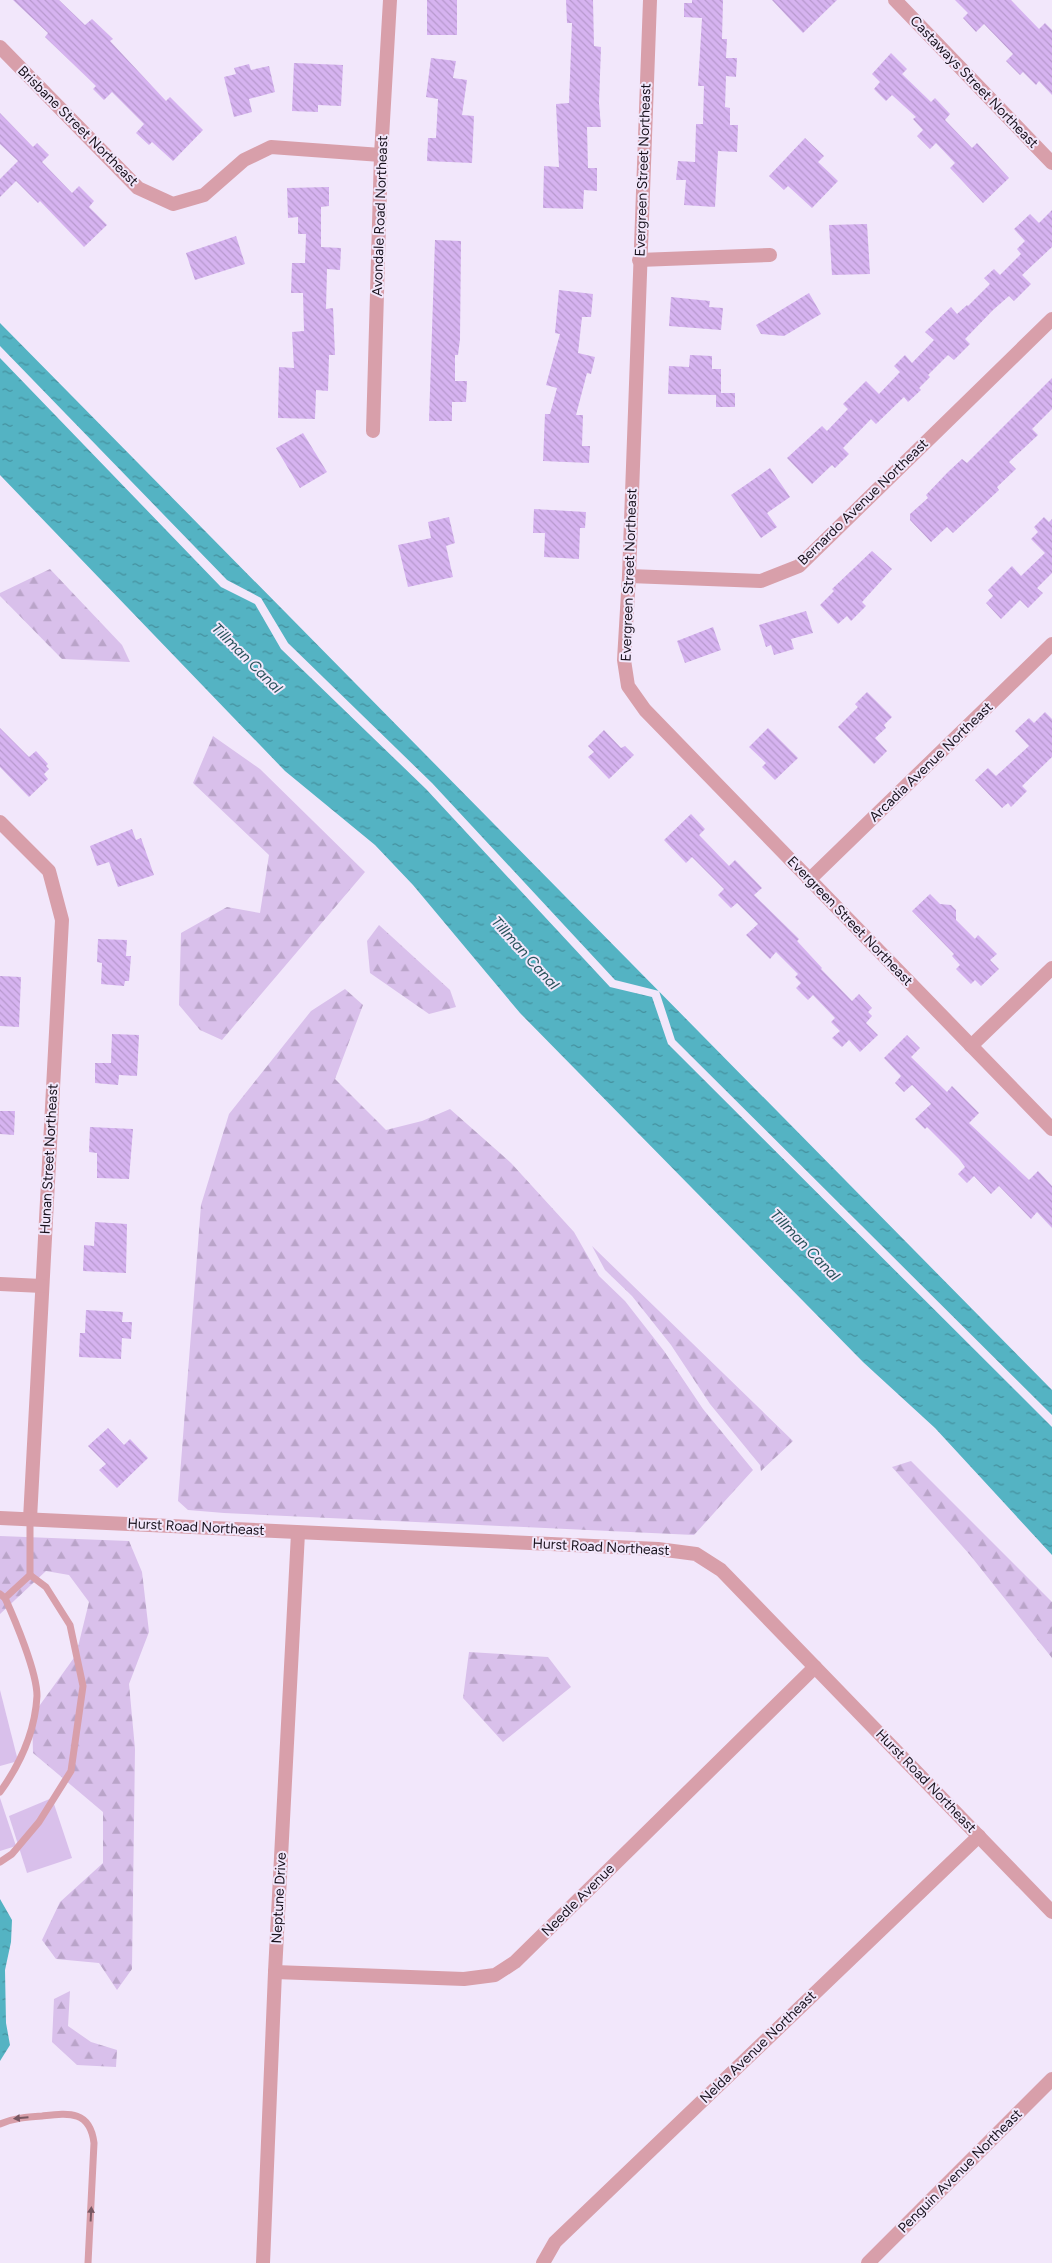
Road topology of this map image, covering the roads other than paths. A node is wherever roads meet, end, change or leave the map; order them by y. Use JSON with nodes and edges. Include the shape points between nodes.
{"nodes":[{"id":1,"x":390,"y":0,"type":"edge"},
{"id":2,"x":650,"y":0,"type":"edge"},
{"id":3,"x":895,"y":0,"type":"edge"},
{"id":4,"x":0,"y":47,"type":"edge"},
{"id":5,"x":381,"y":155,"type":"junction"},
{"id":6,"x":1052,"y":163,"type":"edge"},
{"id":7,"x":770,"y":255,"type":"dead end"},
{"id":8,"x":639,"y":260,"type":"junction"},
{"id":9,"x":1052,"y":318,"type":"edge"},
{"id":10,"x":373,"y":431,"type":"dead end"},
{"id":11,"x":629,"y":576,"type":"junction"},
{"id":12,"x":1052,"y":644,"type":"edge"},
{"id":13,"x":0,"y":822,"type":"edge"},
{"id":14,"x":809,"y":880,"type":"junction"},
{"id":15,"x":1052,"y":968,"type":"edge"},
{"id":16,"x":971,"y":1046,"type":"junction"},
{"id":17,"x":1052,"y":1129,"type":"edge"},
{"id":18,"x":0,"y":1284,"type":"edge"},
{"id":19,"x":42,"y":1286,"type":"junction"},
{"id":20,"x":0,"y":1518,"type":"edge"},
{"id":21,"x":30,"y":1519,"type":"junction"},
{"id":22,"x":298,"y":1533,"type":"junction"},
{"id":23,"x":30,"y":1575,"type":"junction"},
{"id":24,"x":2,"y":1596,"type":"edge"},
{"id":25,"x":815,"y":1667,"type":"junction"},
{"id":26,"x":0,"y":1792,"type":"edge"},
{"id":27,"x":979,"y":1836,"type":"junction"},
{"id":28,"x":0,"y":1862,"type":"edge"},
{"id":29,"x":1052,"y":1912,"type":"edge"},
{"id":30,"x":275,"y":1972,"type":"junction"},
{"id":31,"x":1052,"y":2079,"type":"edge"},
{"id":32,"x":0,"y":2124,"type":"edge"},
{"id":33,"x":88,"y":2263,"type":"edge"},
{"id":34,"x":263,"y":2263,"type":"edge"},
{"id":35,"x":543,"y":2263,"type":"edge"},
{"id":36,"x":868,"y":2263,"type":"edge"}],
"edges":[{"from":1,"to":5,"type":"street","name":"Avondale Road Northeast"},
{"from":2,"to":8,"type":"street","name":"Evergreen Street Northeast"},
{"from":3,"to":6,"type":"street","name":"Castaways Street Northeast"},
{"from":4,"to":5,"type":"street","name":"Brisbane Street Northeast","via":[[138,188],[173,204],[204,195],[244,160],[271,147]]},
{"from":5,"to":10,"type":"street","name":"Avondale Road Northeast"},
{"from":7,"to":8,"type":"street"},
{"from":8,"to":11,"type":"street","name":"Evergreen Street Northeast"},
{"from":9,"to":11,"type":"street","name":"Bernardo Avenue Northeast","via":[[798,566],[761,581]]},
{"from":11,"to":14,"type":"street","name":"Evergreen Street Northeast","via":[[624,660],[628,686],[645,710]]},
{"from":12,"to":14,"type":"street","name":"Arcadia Avenue Northeast"},
{"from":13,"to":19,"type":"street","name":"Hunan Street Northeast","via":[[49,871],[62,920]]},
{"from":14,"to":16,"type":"street","name":"Evergreen Street Northeast"},
{"from":15,"to":16,"type":"street"},
{"from":16,"to":17,"type":"street","name":"Evergreen Street Northeast"},
{"from":18,"to":19,"type":"street"},
{"from":19,"to":21,"type":"street","name":"Hunan Street Northeast"},
{"from":20,"to":21,"type":"street","name":"Hurst Road Northeast"},
{"from":21,"to":22,"type":"street","name":"Hurst Road Northeast"},
{"from":21,"to":23,"type":"lane"},
{"from":22,"to":25,"type":"street","name":"Hurst Road Northeast","via":[[658,1549],[696,1554],[721,1570]]},
{"from":22,"to":30,"type":"street","name":"Neptune Drive"},
{"from":23,"to":24,"type":"lane"},
{"from":23,"to":28,"type":"lane","via":[[46,1587],[70,1625],[82,1686],[71,1771],[39,1822],[12,1854]]},
{"from":24,"to":26,"type":"lane","via":[[18,1627],[37,1695],[31,1735]]},
{"from":25,"to":27,"type":"street","name":"Hurst Road Northeast"},
{"from":25,"to":30,"type":"street","name":"Needle Avenue","via":[[516,1962],[495,1974],[464,1979]]},
{"from":27,"to":29,"type":"street","name":"Hurst Road Northeast"},
{"from":27,"to":35,"type":"street","name":"Nelda Avenue Northeast","via":[[555,2242]]},
{"from":30,"to":34,"type":"street","name":"Neptune Drive"},
{"from":31,"to":36,"type":"street","name":"Penguin Avenue Northeast"},
{"from":33,"to":32,"type":"lane","one_way":true,"via":[[92,2130],[72,2113],[13,2118]]}]}
